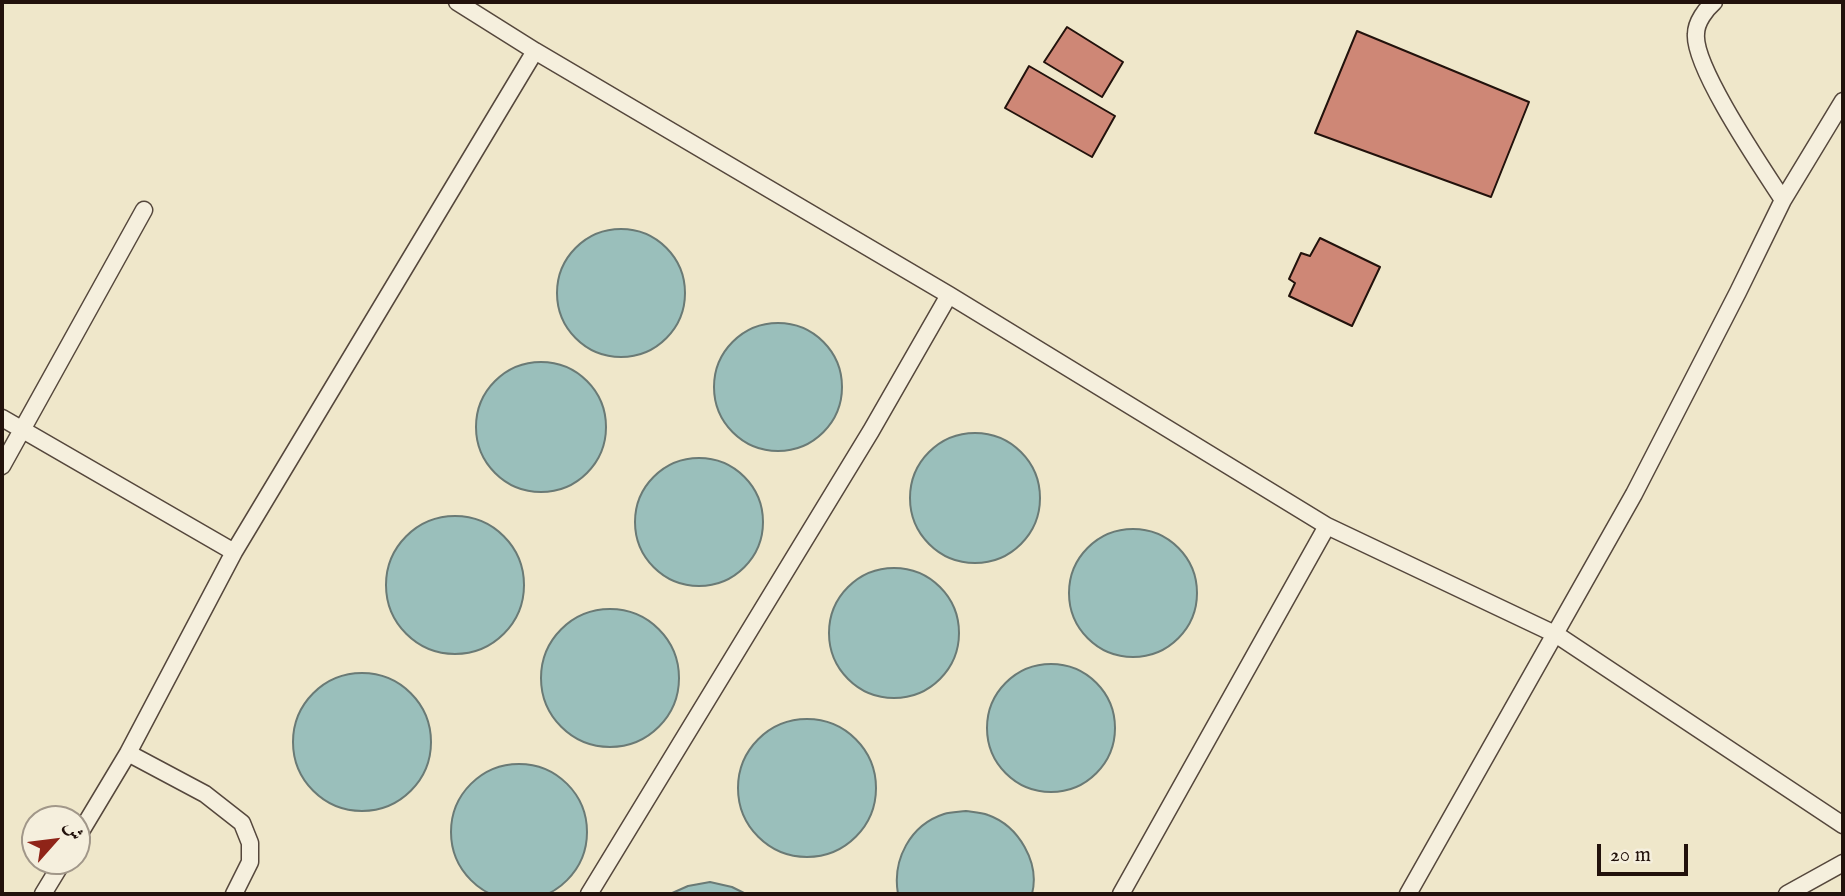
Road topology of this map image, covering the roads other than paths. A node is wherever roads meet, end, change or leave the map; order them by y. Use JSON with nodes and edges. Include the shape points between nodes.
{"nodes":[{"id":1,"x":457,"y":2,"type":"edge"},
{"id":2,"x":1714,"y":2,"type":"edge"},
{"id":3,"x":535,"y":51,"type":"junction"},
{"id":4,"x":1843,"y":101,"type":"edge"},
{"id":5,"x":1783,"y":200,"type":"junction"},
{"id":6,"x":144,"y":210,"type":"dead end"},
{"id":7,"x":949,"y":295,"type":"junction"},
{"id":8,"x":2,"y":418,"type":"edge"},
{"id":9,"x":23,"y":430,"type":"junction"},
{"id":10,"x":2,"y":466,"type":"edge"},
{"id":11,"x":1327,"y":526,"type":"junction"},
{"id":12,"x":234,"y":552,"type":"junction"},
{"id":13,"x":1557,"y":635,"type":"junction"},
{"id":14,"x":128,"y":753,"type":"junction"},
{"id":15,"x":91,"y":815,"type":"edge"},
{"id":16,"x":1843,"y":825,"type":"edge"},
{"id":17,"x":1843,"y":863,"type":"edge"},
{"id":18,"x":55,"y":875,"type":"edge"},
{"id":19,"x":43,"y":894,"type":"edge"},
{"id":20,"x":234,"y":894,"type":"edge"},
{"id":21,"x":589,"y":894,"type":"edge"},
{"id":22,"x":1121,"y":894,"type":"edge"},
{"id":23,"x":1408,"y":894,"type":"edge"},
{"id":24,"x":1787,"y":894,"type":"edge"}],
"edges":[{"from":1,"to":3,"type":"lane"},
{"from":2,"to":5,"type":"lane","via":[[1696,34],[1702,60]]},
{"from":3,"to":7,"type":"lane"},
{"from":3,"to":12,"type":"lane"},
{"from":4,"to":5,"type":"lane"},
{"from":5,"to":13,"type":"lane"},
{"from":6,"to":9,"type":"lane"},
{"from":7,"to":11,"type":"lane"},
{"from":7,"to":21,"type":"lane"},
{"from":8,"to":9,"type":"lane"},
{"from":9,"to":10,"type":"lane"},
{"from":9,"to":12,"type":"lane"},
{"from":11,"to":13,"type":"lane"},
{"from":11,"to":22,"type":"lane"},
{"from":12,"to":14,"type":"lane"},
{"from":13,"to":16,"type":"lane"},
{"from":13,"to":23,"type":"lane"},
{"from":14,"to":15,"type":"lane"},
{"from":14,"to":20,"type":"lane","via":[[205,794],[242,823],[250,843],[250,862]]},
{"from":17,"to":24,"type":"lane"},
{"from":18,"to":19,"type":"lane"}]}
